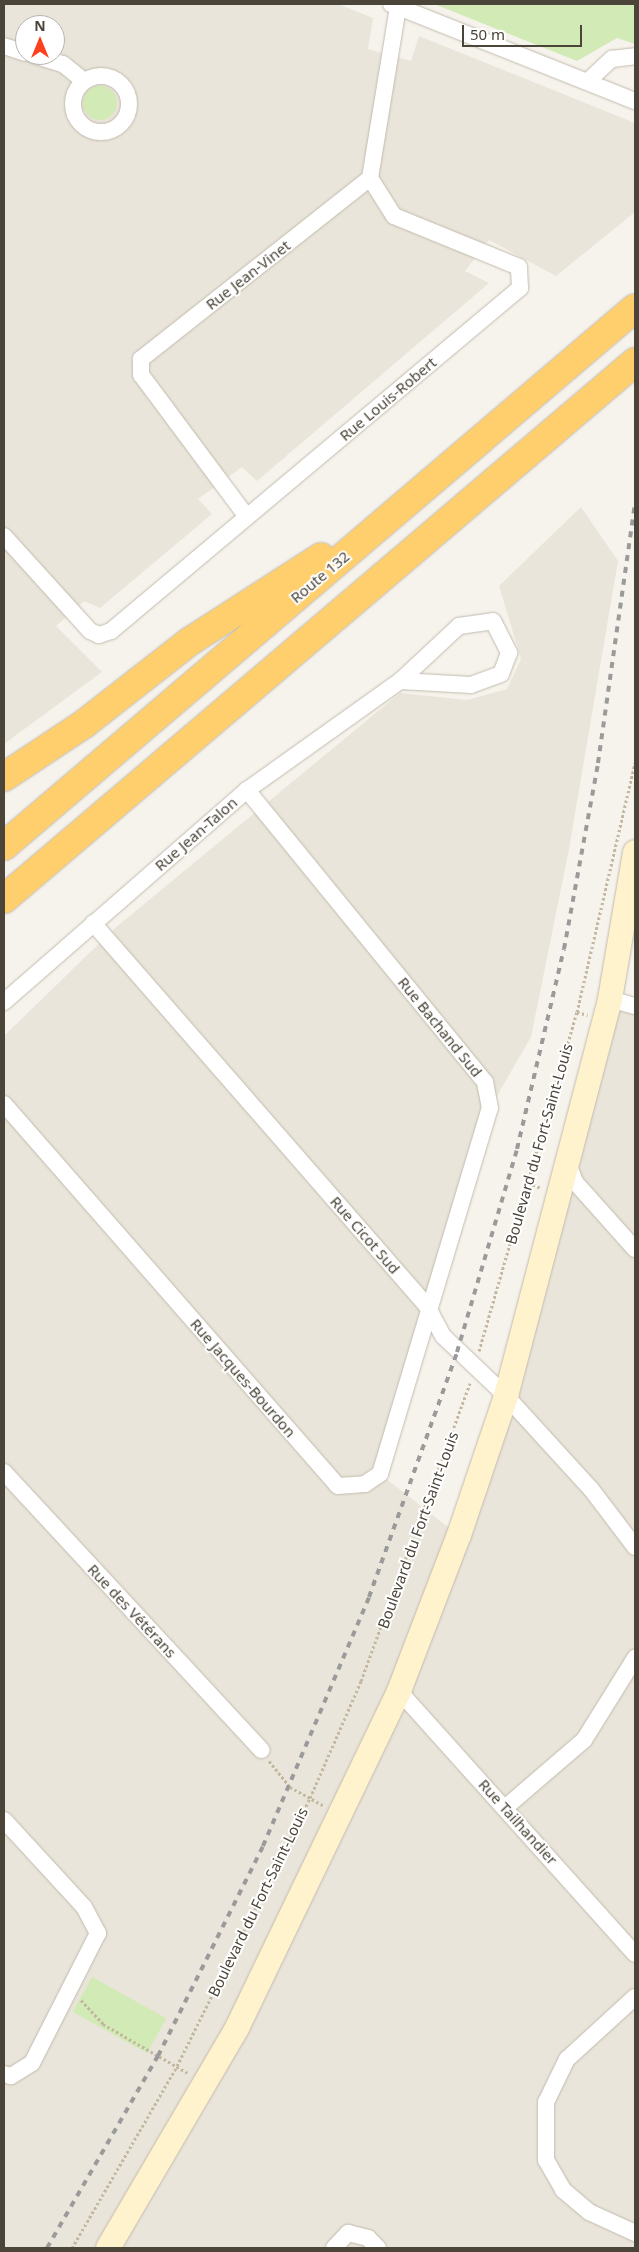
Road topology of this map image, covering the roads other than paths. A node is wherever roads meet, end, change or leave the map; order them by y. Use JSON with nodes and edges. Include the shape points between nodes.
{"nodes":[{"id":1,"x":394,"y":5,"type":"edge"},
{"id":2,"x":635,"y":56,"type":"edge"},
{"id":3,"x":64,"y":65,"type":"edge"},
{"id":4,"x":84,"y":81,"type":"dead end"},
{"id":5,"x":588,"y":82,"type":"junction"},
{"id":6,"x":635,"y":100,"type":"edge"},
{"id":7,"x":370,"y":178,"type":"junction"},
{"id":8,"x":635,"y":308,"type":"edge"},
{"id":9,"x":635,"y":362,"type":"edge"},
{"id":10,"x":413,"y":498,"type":"junction"},
{"id":11,"x":247,"y":517,"type":"junction"},
{"id":12,"x":4,"y":536,"type":"edge"},
{"id":13,"x":400,"y":682,"type":"junction"},
{"id":14,"x":4,"y":777,"type":"edge"},
{"id":15,"x":247,"y":790,"type":"junction"},
{"id":16,"x":4,"y":846,"type":"edge"},
{"id":17,"x":635,"y":852,"type":"edge"},
{"id":18,"x":4,"y":899,"type":"edge"},
{"id":19,"x":92,"y":923,"type":"junction"},
{"id":20,"x":610,"y":999,"type":"junction"},
{"id":21,"x":4,"y":1002,"type":"edge"},
{"id":22,"x":635,"y":1006,"type":"edge"},
{"id":23,"x":4,"y":1104,"type":"edge"},
{"id":24,"x":566,"y":1160,"type":"junction"},
{"id":25,"x":635,"y":1249,"type":"edge"},
{"id":26,"x":427,"y":1306,"type":"junction"},
{"id":27,"x":506,"y":1396,"type":"junction"},
{"id":28,"x":4,"y":1472,"type":"edge"},
{"id":29,"x":635,"y":1547,"type":"edge"},
{"id":30,"x":635,"y":1658,"type":"edge"},
{"id":31,"x":399,"y":1691,"type":"junction"},
{"id":32,"x":261,"y":1750,"type":"road end"},
{"id":33,"x":506,"y":1807,"type":"junction"},
{"id":34,"x":4,"y":1820,"type":"edge"},
{"id":35,"x":635,"y":1954,"type":"edge"},
{"id":36,"x":635,"y":1997,"type":"edge"},
{"id":37,"x":4,"y":2074,"type":"edge"},
{"id":38,"x":635,"y":2233,"type":"edge"},
{"id":39,"x":108,"y":2248,"type":"edge"},
{"id":40,"x":334,"y":2248,"type":"edge"},
{"id":41,"x":378,"y":2248,"type":"edge"}],
"edges":[{"from":1,"to":5,"type":"street"},
{"from":1,"to":7,"type":"street"},
{"from":2,"to":5,"type":"street","via":[[612,59]]},
{"from":3,"to":4,"type":"street"},
{"from":5,"to":6,"type":"street"},
{"from":7,"to":11,"type":"street","name":"Rue Jean-Vinet","via":[[141,360],[141,375]]},
{"from":7,"to":11,"type":"street","name":"Rue Louis-Robert","via":[[394,216],[519,267],[520,288]]},
{"from":8,"to":10,"type":"highway","name":"Route 132"},
{"from":9,"to":18,"type":"highway"},
{"from":10,"to":14,"type":"highway","via":[[189,642],[84,724]]},
{"from":10,"to":16,"type":"highway","name":"Route 132"},
{"from":11,"to":12,"type":"street","name":"Rue Louis-Robert","via":[[111,631],[99,635]]},
{"from":13,"to":13,"type":"street","name":"Rue Jean-Talon","via":[[470,685],[501,674],[509,653],[494,621],[459,626]]},
{"from":13,"to":15,"type":"street","name":"Rue Jean-Talon"},
{"from":15,"to":19,"type":"street","name":"Rue Jean-Talon"},
{"from":15,"to":26,"type":"street","name":"Rue Bachand Sud","via":[[485,1082],[490,1108]]},
{"from":17,"to":20,"type":"street","name":"Boulevard du Fort-Saint-Louis"},
{"from":19,"to":21,"type":"street","name":"Rue Jean-Talon"},
{"from":19,"to":26,"type":"street","name":"Rue Cicot Sud"},
{"from":20,"to":22,"type":"street"},
{"from":20,"to":24,"type":"street","name":"Boulevard du Fort-Saint-Louis"},
{"from":23,"to":26,"type":"street","name":"Rue Jacques-Bourdon","via":[[338,1486],[365,1484],[380,1474]]},
{"from":24,"to":25,"type":"street","via":[[576,1182]]},
{"from":24,"to":27,"type":"street","name":"Boulevard du Fort-Saint-Louis"},
{"from":26,"to":27,"type":"street","name":"Rue Cicot Sud","via":[[443,1336]]},
{"from":27,"to":29,"type":"street","name":"Rue Cicot Sud","via":[[590,1489]]},
{"from":27,"to":31,"type":"street","name":"Boulevard du Fort-Saint-Louis"},
{"from":28,"to":32,"type":"street","name":"Rue des Vétérans"},
{"from":30,"to":33,"type":"street","via":[[584,1740]]},
{"from":31,"to":33,"type":"street","name":"Rue Tailhandier"},
{"from":31,"to":39,"type":"street","name":"Boulevard du Fort-Saint-Louis","via":[[237,2028]]},
{"from":33,"to":35,"type":"street","name":"Rue Tailhandier"},
{"from":34,"to":37,"type":"street","via":[[96,1924],[96,1943],[32,2063],[11,2076]]},
{"from":36,"to":38,"type":"street","via":[[566,2059],[546,2102],[546,2160],[563,2190],[589,2212]]},
{"from":40,"to":41,"type":"street","via":[[348,2233],[368,2238]]}]}
